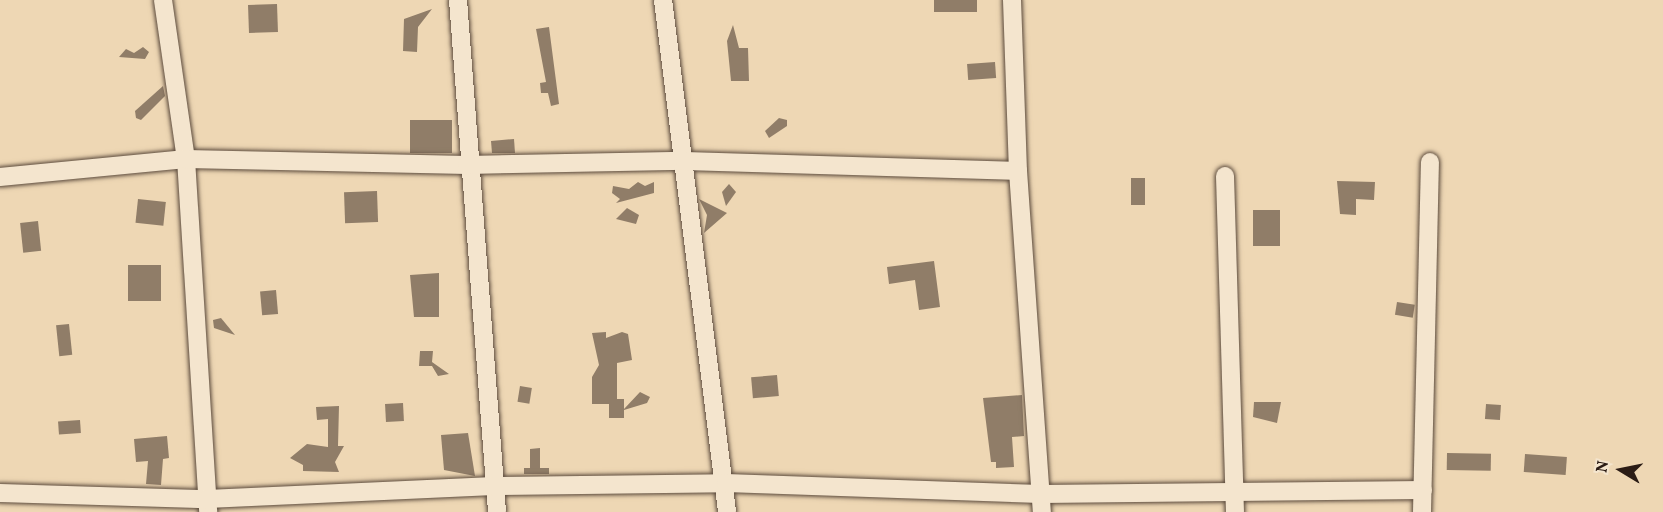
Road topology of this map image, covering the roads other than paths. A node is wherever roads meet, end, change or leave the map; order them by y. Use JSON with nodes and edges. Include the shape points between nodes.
{"nodes":[{"id":1,"x":164,"y":0,"type":"edge"},
{"id":2,"x":458,"y":0,"type":"edge"},
{"id":3,"x":663,"y":0,"type":"edge"},
{"id":4,"x":1012,"y":0,"type":"edge"},
{"id":5,"x":186,"y":159,"type":"junction"},
{"id":6,"x":685,"y":161,"type":"junction"},
{"id":7,"x":1430,"y":162,"type":"dead end"},
{"id":8,"x":467,"y":165,"type":"junction"},
{"id":9,"x":1018,"y":171,"type":"junction"},
{"id":10,"x":1225,"y":176,"type":"dead end"},
{"id":11,"x":0,"y":177,"type":"edge"},
{"id":12,"x":726,"y":483,"type":"junction"},
{"id":13,"x":494,"y":486,"type":"junction"},
{"id":14,"x":1236,"y":489,"type":"junction"},
{"id":15,"x":1423,"y":490,"type":"junction"},
{"id":16,"x":0,"y":493,"type":"edge"},
{"id":17,"x":1042,"y":503,"type":"edge"},
{"id":18,"x":208,"y":505,"type":"edge"},
{"id":19,"x":497,"y":512,"type":"edge"},
{"id":20,"x":728,"y":512,"type":"edge"},
{"id":21,"x":1235,"y":512,"type":"edge"},
{"id":22,"x":1422,"y":512,"type":"edge"}],
"edges":[{"from":1,"to":5,"type":"street"},
{"from":2,"to":8,"type":"street"},
{"from":3,"to":6,"type":"street"},
{"from":4,"to":9,"type":"street"},
{"from":5,"to":8,"type":"street"},
{"from":5,"to":11,"type":"street"},
{"from":5,"to":18,"type":"street"},
{"from":6,"to":8,"type":"street"},
{"from":6,"to":9,"type":"street"},
{"from":6,"to":12,"type":"street"},
{"from":7,"to":15,"type":"street"},
{"from":8,"to":13,"type":"street"},
{"from":9,"to":17,"type":"street"},
{"from":10,"to":14,"type":"street"},
{"from":12,"to":13,"type":"street"},
{"from":12,"to":17,"type":"street"},
{"from":12,"to":20,"type":"street"},
{"from":13,"to":18,"type":"street"},
{"from":13,"to":19,"type":"street"},
{"from":14,"to":15,"type":"street"},
{"from":14,"to":17,"type":"street"},
{"from":14,"to":21,"type":"street"},
{"from":15,"to":22,"type":"street"},
{"from":16,"to":18,"type":"street"}]}
